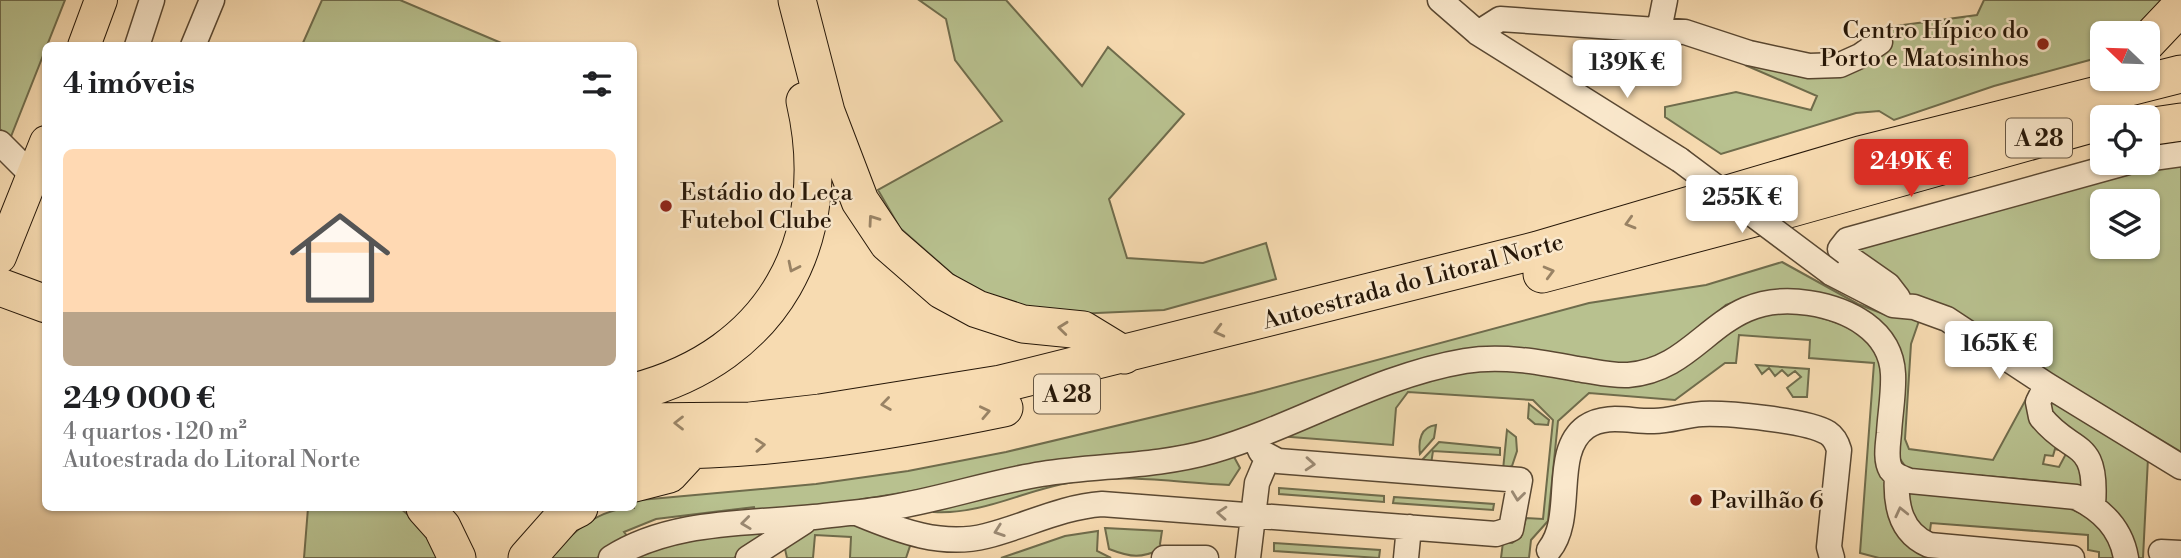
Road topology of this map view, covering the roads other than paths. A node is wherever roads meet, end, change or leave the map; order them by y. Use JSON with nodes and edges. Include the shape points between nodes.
{"nodes":[{"id":1,"x":101,"y":0,"type":"edge"},
{"id":2,"x":152,"y":0,"type":"edge"},
{"id":3,"x":212,"y":0,"type":"edge"},
{"id":4,"x":777,"y":0,"type":"edge"},
{"id":5,"x":797,"y":0,"type":"edge"},
{"id":6,"x":1440,"y":0,"type":"edge"},
{"id":7,"x":1665,"y":0,"type":"edge"},
{"id":8,"x":2181,"y":6,"type":"edge"},
{"id":9,"x":2160,"y":28,"type":"edge"},
{"id":10,"x":1659,"y":30,"type":"junction"},
{"id":11,"x":1478,"y":33,"type":"junction"},
{"id":12,"x":85,"y":42,"type":"edge"},
{"id":13,"x":138,"y":42,"type":"edge"},
{"id":14,"x":195,"y":42,"type":"edge"},
{"id":15,"x":1880,"y":42,"type":"dead end"},
{"id":16,"x":2090,"y":71,"type":"edge"},
{"id":17,"x":2181,"y":74,"type":"edge"},
{"id":18,"x":2181,"y":100,"type":"edge"},
{"id":19,"x":2160,"y":105,"type":"edge"},
{"id":20,"x":2181,"y":122,"type":"edge"},
{"id":21,"x":2090,"y":124,"type":"edge"},
{"id":22,"x":2160,"y":125,"type":"edge"},
{"id":23,"x":2090,"y":136,"type":"edge"},
{"id":24,"x":0,"y":143,"type":"edge"},
{"id":25,"x":42,"y":151,"type":"edge"},
{"id":26,"x":1977,"y":154,"type":"junction"},
{"id":27,"x":2181,"y":154,"type":"edge"},
{"id":28,"x":1860,"y":155,"type":"junction"},
{"id":29,"x":2160,"y":157,"type":"edge"},
{"id":30,"x":2090,"y":173,"type":"edge"},
{"id":31,"x":32,"y":175,"type":"junction"},
{"id":32,"x":6,"y":243,"type":"edge"},
{"id":33,"x":0,"y":287,"type":"edge"},
{"id":34,"x":42,"y":303,"type":"edge"},
{"id":35,"x":1904,"y":306,"type":"junction"},
{"id":36,"x":0,"y":314,"type":"edge"},
{"id":37,"x":42,"y":330,"type":"edge"},
{"id":38,"x":1124,"y":355,"type":"junction"},
{"id":39,"x":637,"y":391,"type":"edge"},
{"id":40,"x":2042,"y":394,"type":"dead end"},
{"id":41,"x":637,"y":422,"type":"edge"},
{"id":42,"x":1261,"y":447,"type":"junction"},
{"id":43,"x":692,"y":449,"type":"junction"},
{"id":44,"x":637,"y":450,"type":"edge"},
{"id":45,"x":2181,"y":467,"type":"edge"},
{"id":46,"x":1897,"y":476,"type":"junction"},
{"id":47,"x":637,"y":482,"type":"edge"},
{"id":48,"x":2093,"y":505,"type":"junction"},
{"id":49,"x":428,"y":511,"type":"edge"},
{"id":50,"x":573,"y":511,"type":"edge"},
{"id":51,"x":853,"y":511,"type":"junction"},
{"id":52,"x":1253,"y":515,"type":"junction"},
{"id":53,"x":814,"y":517,"type":"junction"},
{"id":54,"x":1409,"y":527,"type":"junction"},
{"id":55,"x":1549,"y":550,"type":"dead end"},
{"id":56,"x":457,"y":558,"type":"edge"},
{"id":57,"x":527,"y":558,"type":"edge"},
{"id":58,"x":612,"y":558,"type":"edge"},
{"id":59,"x":748,"y":558,"type":"edge"},
{"id":60,"x":1164,"y":558,"type":"edge"},
{"id":61,"x":1206,"y":558,"type":"edge"},
{"id":62,"x":1248,"y":558,"type":"edge"},
{"id":63,"x":1406,"y":558,"type":"edge"},
{"id":64,"x":1832,"y":558,"type":"edge"},
{"id":65,"x":2073,"y":558,"type":"edge"},
{"id":66,"x":2126,"y":558,"type":"edge"}],
"edges":[{"from":1,"to":12,"type":"main road"},
{"from":2,"to":13,"type":"street"},
{"from":3,"to":14,"type":"street"},
{"from":4,"to":39,"type":"highway","one_way":true,"via":[[806,104],[812,144],[813,190],[801,251],[772,304],[727,350],[697,370]]},
{"from":38,"to":5,"type":"highway","one_way":true,"via":[[1083,330],[1023,324],[977,309],[942,290],[888,243],[860,201],[826,112]]},
{"from":6,"to":11,"type":"street"},
{"from":7,"to":10,"type":"street"},
{"from":8,"to":9,"type":"highway"},
{"from":10,"to":11,"type":"street","via":[[1500,19]]},
{"from":10,"to":15,"type":"street","via":[[1685,32],[1808,66],[1840,65]]},
{"from":11,"to":35,"type":"street","bridge":true,"via":[[1680,160],[1832,273],[1893,305]]},
{"from":16,"to":28,"type":"highway","via":[[1980,103]]},
{"from":17,"to":28,"type":"highway","name":"Autoestrada do Litoral Norte","number":"A 28"},
{"from":18,"to":19,"type":"highway"},
{"from":20,"to":22,"type":"highway"},
{"from":21,"to":26,"type":"highway","name":"Autoestrada do Litoral Norte","number":"A 28"},
{"from":23,"to":26,"type":"highway"},
{"from":24,"to":31,"type":"street"},
{"from":25,"to":31,"type":"main road"},
{"from":43,"to":26,"type":"highway","name":"Autoestrada do Litoral Norte","number":"A 28","one_way":true,"via":[[839,437],[1043,400],[1792,208]]},
{"from":27,"to":29,"type":"street"},
{"from":28,"to":38,"type":"highway","name":"Autoestrada do Litoral Norte","number":"A 28","one_way":true,"via":[[1538,250]]},
{"from":30,"to":35,"type":"street","via":[[1841,245],[1844,255],[1888,285]]},
{"from":31,"to":32,"type":"main road"},
{"from":33,"to":34,"type":"highway"},
{"from":35,"to":45,"type":"street","via":[[1947,319]]},
{"from":36,"to":37,"type":"highway"},
{"from":38,"to":41,"type":"highway","name":"Autoestrada do Litoral Norte","number":"A 28","one_way":true,"via":[[1001,384],[820,413],[750,421]]},
{"from":40,"to":48,"type":"street","via":[[2038,402],[2041,417],[2088,458]]},
{"from":42,"to":46,"type":"street","via":[[1374,388],[1467,361],[1527,360],[1613,375],[1652,370],[1671,362],[1739,311],[1786,300],[1812,303],[1861,320],[1887,349],[1893,372],[1887,449],[1889,468]]},
{"from":42,"to":51,"type":"street","via":[[1161,463],[1042,474],[890,508]]},
{"from":42,"to":52,"type":"street"},
{"from":42,"to":54,"type":"street","one_way":true,"via":[[1278,461],[1520,480],[1515,521],[1504,534]]},
{"from":43,"to":44,"type":"highway","name":"Autoestrada do Litoral Norte","number":"A 28"},
{"from":43,"to":47,"type":"highway","via":[[669,474]]},
{"from":46,"to":48,"type":"street","via":[[2065,495]]},
{"from":65,"to":46,"type":"street","one_way":true,"via":[[1929,545],[1916,539],[1906,530],[1900,513]]},
{"from":48,"to":66,"type":"street","via":[[2119,536]]},
{"from":49,"to":56,"type":"highway","via":[[442,527]]},
{"from":50,"to":57,"type":"highway"},
{"from":52,"to":51,"type":"street","one_way":true,"via":[[1102,504],[1055,512],[985,536],[937,539]]},
{"from":51,"to":53,"type":"street"},
{"from":52,"to":54,"type":"street"},
{"from":52,"to":62,"type":"street"},
{"from":53,"to":58,"type":"street","one_way":true,"via":[[667,533]]},
{"from":53,"to":59,"type":"street"},
{"from":54,"to":63,"type":"street"},
{"from":55,"to":64,"type":"street","via":[[1562,526],[1568,460],[1575,439],[1586,427],[1610,419],[1666,421],[1705,414],[1795,422],[1828,433],[1836,441]]},
{"from":60,"to":61,"type":"street"}]}
